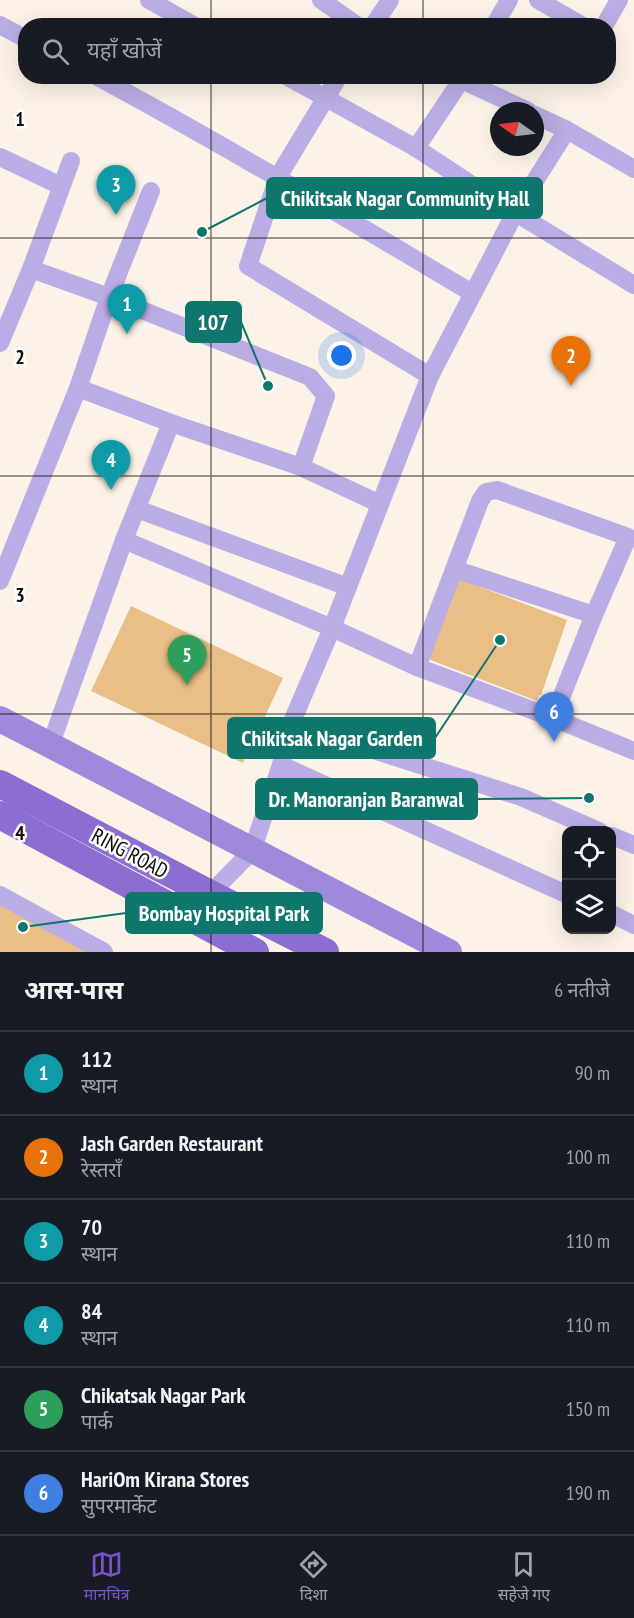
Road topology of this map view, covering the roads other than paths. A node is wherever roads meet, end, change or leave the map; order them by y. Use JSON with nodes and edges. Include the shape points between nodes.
{"nodes":[{"id":1,"x":149,"y":0,"type":"edge"},
{"id":2,"x":321,"y":0,"type":"edge"},
{"id":3,"x":390,"y":0,"type":"edge"},
{"id":4,"x":509,"y":0,"type":"edge"},
{"id":5,"x":538,"y":0,"type":"edge"},
{"id":6,"x":620,"y":0,"type":"edge"},
{"id":7,"x":181,"y":18,"type":"edge"},
{"id":8,"x":346,"y":18,"type":"edge"},
{"id":9,"x":378,"y":18,"type":"edge"},
{"id":10,"x":499,"y":18,"type":"edge"},
{"id":11,"x":569,"y":18,"type":"edge"},
{"id":12,"x":609,"y":18,"type":"edge"},
{"id":13,"x":0,"y":25,"type":"edge"},
{"id":14,"x":18,"y":35,"type":"edge"},
{"id":15,"x":111,"y":84,"type":"edge"},
{"id":16,"x":300,"y":84,"type":"edge"},
{"id":17,"x":334,"y":84,"type":"edge"},
{"id":18,"x":459,"y":84,"type":"edge"},
{"id":19,"x":475,"y":84,"type":"edge"},
{"id":20,"x":325,"y":99,"type":"junction"},
{"id":21,"x":510,"y":102,"type":"edge"},
{"id":22,"x":544,"y":119,"type":"edge"},
{"id":23,"x":567,"y":130,"type":"junction"},
{"id":24,"x":416,"y":148,"type":"junction"},
{"id":25,"x":0,"y":157,"type":"edge"},
{"id":26,"x":71,"y":161,"type":"dead end"},
{"id":27,"x":634,"y":169,"type":"edge"},
{"id":28,"x":278,"y":177,"type":"junction"},
{"id":29,"x":61,"y":186,"type":"junction"},
{"id":30,"x":151,"y":191,"type":"dead end"},
{"id":31,"x":516,"y":211,"type":"junction"},
{"id":32,"x":31,"y":269,"type":"junction"},
{"id":33,"x":634,"y":285,"type":"edge"},
{"id":34,"x":472,"y":293,"type":"junction"},
{"id":35,"x":109,"y":297,"type":"junction"},
{"id":36,"x":0,"y":343,"type":"edge"},
{"id":37,"x":430,"y":376,"type":"junction"},
{"id":38,"x":78,"y":387,"type":"junction"},
{"id":39,"x":171,"y":423,"type":"junction"},
{"id":40,"x":301,"y":467,"type":"junction"},
{"id":41,"x":479,"y":482,"type":"dead end"},
{"id":42,"x":480,"y":501,"type":"junction"},
{"id":43,"x":380,"y":504,"type":"junction"},
{"id":44,"x":137,"y":509,"type":"junction"},
{"id":45,"x":631,"y":538,"type":"edge"},
{"id":46,"x":124,"y":540,"type":"junction"},
{"id":47,"x":453,"y":569,"type":"junction"},
{"id":48,"x":0,"y":581,"type":"edge"},
{"id":49,"x":348,"y":586,"type":"junction"},
{"id":50,"x":594,"y":615,"type":"junction"},
{"id":51,"x":332,"y":628,"type":"junction"},
{"id":52,"x":417,"y":667,"type":"junction"},
{"id":53,"x":553,"y":718,"type":"junction"},
{"id":54,"x":0,"y":719,"type":"edge"},
{"id":55,"x":291,"y":724,"type":"junction"},
{"id":56,"x":50,"y":746,"type":"junction"},
{"id":57,"x":634,"y":752,"type":"edge"},
{"id":58,"x":281,"y":765,"type":"junction"},
{"id":59,"x":0,"y":784,"type":"edge"},
{"id":60,"x":0,"y":815,"type":"edge"},
{"id":61,"x":588,"y":826,"type":"edge"},
{"id":62,"x":616,"y":838,"type":"edge"},
{"id":63,"x":634,"y":845,"type":"edge"},
{"id":64,"x":252,"y":851,"type":"junction"},
{"id":65,"x":562,"y":892,"type":"edge"},
{"id":66,"x":210,"y":894,"type":"junction"},
{"id":67,"x":0,"y":895,"type":"edge"},
{"id":68,"x":616,"y":916,"type":"edge"},
{"id":69,"x":634,"y":925,"type":"edge"},
{"id":70,"x":104,"y":952,"type":"edge"},
{"id":71,"x":255,"y":952,"type":"edge"},
{"id":72,"x":325,"y":952,"type":"edge"},
{"id":73,"x":449,"y":952,"type":"edge"}],
"edges":[{"from":1,"to":7,"type":"street"},
{"from":2,"to":8,"type":"street"},
{"from":3,"to":9,"type":"street"},
{"from":4,"to":10,"type":"street"},
{"from":5,"to":11,"type":"street"},
{"from":6,"to":12,"type":"street"},
{"from":13,"to":14,"type":"street"},
{"from":15,"to":28,"type":"street"},
{"from":16,"to":20,"type":"street"},
{"from":17,"to":20,"type":"street"},
{"from":18,"to":24,"type":"street"},
{"from":19,"to":21,"type":"street"},
{"from":20,"to":24,"type":"street"},
{"from":20,"to":28,"type":"street"},
{"from":22,"to":23,"type":"street"},
{"from":23,"to":27,"type":"street"},
{"from":23,"to":31,"type":"street"},
{"from":24,"to":31,"type":"street"},
{"from":25,"to":29,"type":"street"},
{"from":26,"to":29,"type":"street"},
{"from":28,"to":34,"type":"street"},
{"from":28,"to":37,"type":"street","via":[[248,266]]},
{"from":29,"to":32,"type":"street"},
{"from":30,"to":35,"type":"street"},
{"from":31,"to":33,"type":"street"},
{"from":31,"to":34,"type":"street"},
{"from":32,"to":35,"type":"street"},
{"from":32,"to":36,"type":"street"},
{"from":34,"to":37,"type":"street"},
{"from":35,"to":38,"type":"street"},
{"from":35,"to":40,"type":"street","via":[[310,377],[326,396]]},
{"from":37,"to":43,"type":"street"},
{"from":38,"to":39,"type":"street"},
{"from":38,"to":48,"type":"street"},
{"from":39,"to":40,"type":"street"},
{"from":39,"to":44,"type":"street"},
{"from":40,"to":43,"type":"street"},
{"from":41,"to":42,"type":"street"},
{"from":42,"to":45,"type":"street","via":[[486,492],[497,490]]},
{"from":42,"to":47,"type":"street"},
{"from":43,"to":49,"type":"street"},
{"from":44,"to":46,"type":"street"},
{"from":44,"to":49,"type":"street"},
{"from":45,"to":50,"type":"street"},
{"from":46,"to":51,"type":"street"},
{"from":46,"to":56,"type":"street"},
{"from":47,"to":50,"type":"street"},
{"from":47,"to":52,"type":"street"},
{"from":49,"to":51,"type":"street"},
{"from":50,"to":53,"type":"street"},
{"from":51,"to":52,"type":"street"},
{"from":51,"to":55,"type":"street"},
{"from":52,"to":53,"type":"street"},
{"from":53,"to":57,"type":"street"},
{"from":54,"to":56,"type":"street"},
{"from":55,"to":58,"type":"street"},
{"from":55,"to":61,"type":"street","via":[[521,797]]},
{"from":56,"to":64,"type":"street"},
{"from":58,"to":64,"type":"street"},
{"from":58,"to":65,"type":"street"},
{"from":59,"to":66,"type":"main road","name":"RING ROAD"},
{"from":60,"to":71,"type":"main road","name":"RING ROAD"},
{"from":62,"to":63,"type":"street"},
{"from":64,"to":66,"type":"street"},
{"from":64,"to":73,"type":"street"},
{"from":66,"to":72,"type":"main road","name":"RING ROAD"},
{"from":67,"to":70,"type":"street"},
{"from":68,"to":69,"type":"street"}]}
